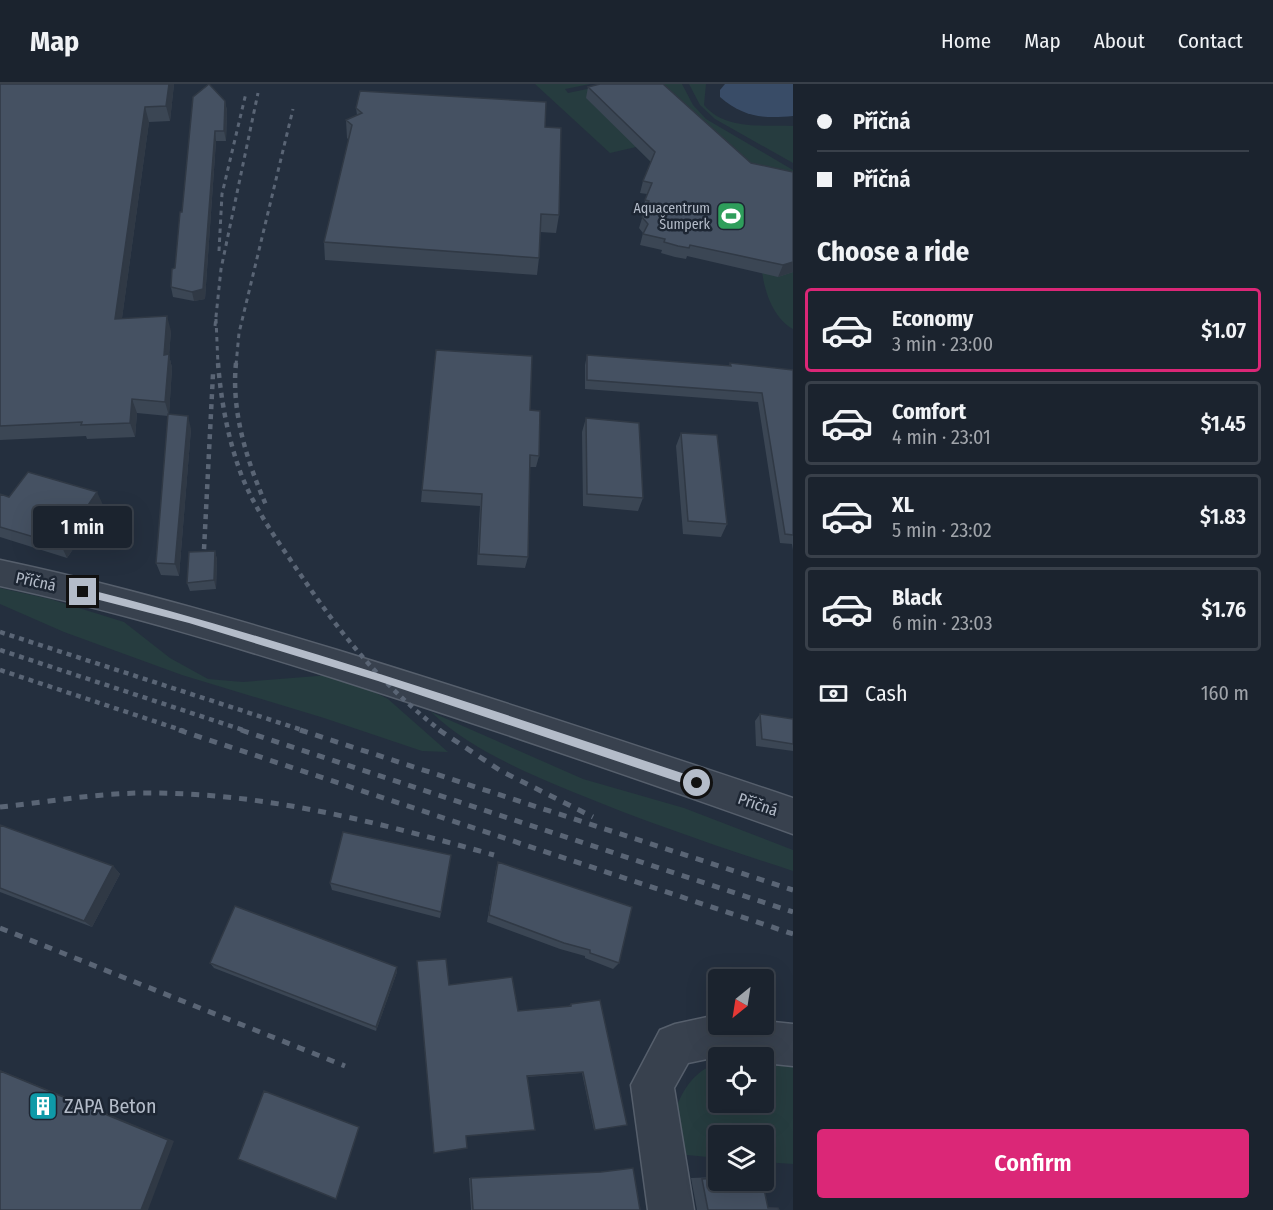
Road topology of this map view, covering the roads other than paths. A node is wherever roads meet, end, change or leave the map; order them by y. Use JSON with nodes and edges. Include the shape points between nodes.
{"nodes":[{"id":1,"x":0,"y":573,"type":"edge"},
{"id":2,"x":793,"y":816,"type":"edge"},
{"id":3,"x":793,"y":1045,"type":"edge"},
{"id":4,"x":671,"y":1210,"type":"edge"}],
"edges":[{"from":1,"to":2,"type":"street","name":"Příčná","via":[[189,619],[378,677]]},
{"from":3,"to":4,"type":"street","via":[[712,1037],[675,1045],[652,1085]]}]}
